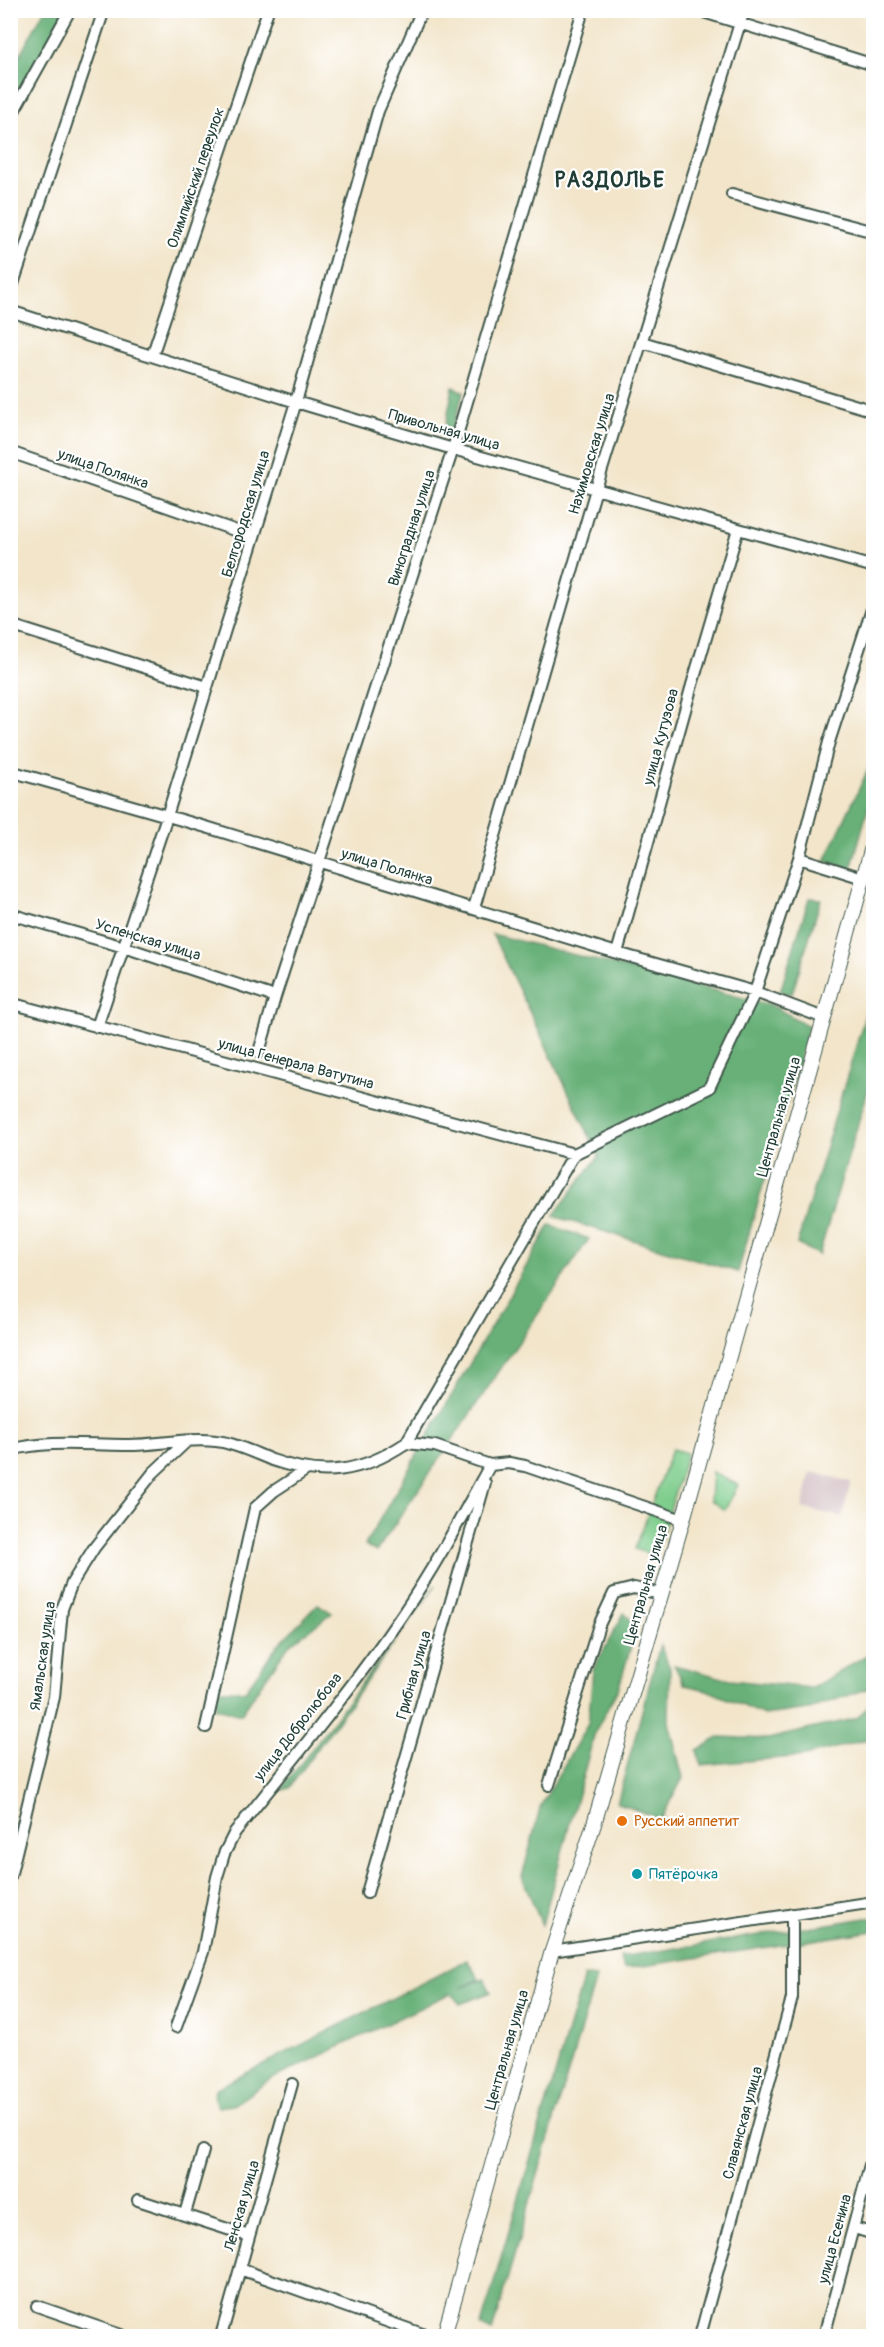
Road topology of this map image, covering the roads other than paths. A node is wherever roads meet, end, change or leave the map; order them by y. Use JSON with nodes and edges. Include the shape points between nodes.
{"nodes":[{"id":1,"x":70,"y":10,"type":"edge"},
{"id":2,"x":104,"y":10,"type":"edge"},
{"id":3,"x":268,"y":10,"type":"edge"},
{"id":4,"x":422,"y":10,"type":"edge"},
{"id":5,"x":583,"y":10,"type":"edge"},
{"id":6,"x":697,"y":10,"type":"edge"},
{"id":7,"x":744,"y":10,"type":"edge"},
{"id":8,"x":741,"y":24,"type":"junction"},
{"id":9,"x":873,"y":65,"type":"edge"},
{"id":10,"x":10,"y":118,"type":"edge"},
{"id":11,"x":732,"y":194,"type":"dead end"},
{"id":12,"x":873,"y":232,"type":"edge"},
{"id":13,"x":10,"y":293,"type":"edge"},
{"id":14,"x":10,"y":311,"type":"edge"},
{"id":15,"x":642,"y":342,"type":"junction"},
{"id":16,"x":152,"y":356,"type":"junction"},
{"id":17,"x":296,"y":402,"type":"junction"},
{"id":18,"x":873,"y":411,"type":"edge"},
{"id":19,"x":453,"y":449,"type":"junction"},
{"id":20,"x":10,"y":453,"type":"edge"},
{"id":21,"x":596,"y":489,"type":"junction"},
{"id":22,"x":738,"y":529,"type":"junction"},
{"id":23,"x":254,"y":537,"type":"junction"},
{"id":24,"x":873,"y":567,"type":"edge"},
{"id":25,"x":873,"y":603,"type":"edge"},
{"id":26,"x":10,"y":625,"type":"edge"},
{"id":27,"x":207,"y":687,"type":"junction"},
{"id":28,"x":10,"y":771,"type":"edge"},
{"id":29,"x":167,"y":816,"type":"junction"},
{"id":30,"x":873,"y":840,"type":"edge"},
{"id":31,"x":799,"y":858,"type":"junction"},
{"id":32,"x":320,"y":862,"type":"junction"},
{"id":33,"x":863,"y":878,"type":"junction"},
{"id":34,"x":474,"y":908,"type":"junction"},
{"id":35,"x":10,"y":914,"type":"edge"},
{"id":36,"x":124,"y":947,"type":"junction"},
{"id":37,"x":617,"y":953,"type":"junction"},
{"id":38,"x":755,"y":992,"type":"junction"},
{"id":39,"x":276,"y":997,"type":"junction"},
{"id":40,"x":10,"y":1003,"type":"edge"},
{"id":41,"x":824,"y":1018,"type":"junction"},
{"id":42,"x":97,"y":1027,"type":"junction"},
{"id":43,"x":259,"y":1052,"type":"dead end"},
{"id":44,"x":574,"y":1154,"type":"junction"},
{"id":45,"x":187,"y":1441,"type":"junction"},
{"id":46,"x":406,"y":1443,"type":"junction"},
{"id":47,"x":10,"y":1450,"type":"edge"},
{"id":48,"x":490,"y":1465,"type":"junction"},
{"id":49,"x":306,"y":1470,"type":"junction"},
{"id":50,"x":682,"y":1520,"type":"junction"},
{"id":51,"x":661,"y":1594,"type":"junction"},
{"id":52,"x":206,"y":1727,"type":"dead end"},
{"id":53,"x":549,"y":1785,"type":"dead end"},
{"id":54,"x":10,"y":1877,"type":"edge"},
{"id":55,"x":367,"y":1893,"type":"dead end"},
{"id":56,"x":873,"y":1902,"type":"edge"},
{"id":57,"x":792,"y":1914,"type":"junction"},
{"id":58,"x":552,"y":1951,"type":"junction"},
{"id":59,"x":176,"y":2027,"type":"dead end"},
{"id":60,"x":292,"y":2084,"type":"dead end"},
{"id":61,"x":873,"y":2150,"type":"edge"},
{"id":62,"x":203,"y":2151,"type":"dead end"},
{"id":63,"x":138,"y":2200,"type":"dead end"},
{"id":64,"x":185,"y":2214,"type":"junction"},
{"id":65,"x":854,"y":2228,"type":"junction"},
{"id":66,"x":873,"y":2234,"type":"edge"},
{"id":67,"x":249,"y":2236,"type":"junction"},
{"id":68,"x":240,"y":2269,"type":"junction"},
{"id":69,"x":37,"y":2306,"type":"dead end"},
{"id":70,"x":405,"y":2332,"type":"edge"},
{"id":71,"x":124,"y":2337,"type":"edge"},
{"id":72,"x":221,"y":2337,"type":"edge"},
{"id":73,"x":428,"y":2337,"type":"edge"},
{"id":74,"x":444,"y":2337,"type":"edge"},
{"id":75,"x":700,"y":2337,"type":"edge"},
{"id":76,"x":824,"y":2337,"type":"edge"}],
"edges":[{"from":1,"to":10,"type":"street"},
{"from":2,"to":13,"type":"street"},
{"from":3,"to":16,"type":"street","name":"Олимпийский переулок"},
{"from":4,"to":17,"type":"street","name":"Белгородская улица","via":[[378,111]]},
{"from":5,"to":19,"type":"street","name":"Виноградная улица"},
{"from":6,"to":8,"type":"street"},
{"from":7,"to":8,"type":"street","name":"Нахимовская улица"},
{"from":8,"to":9,"type":"street"},
{"from":8,"to":15,"type":"street","name":"Нахимовская улица"},
{"from":11,"to":12,"type":"street"},
{"from":14,"to":16,"type":"street","name":"Привольная улица"},
{"from":15,"to":18,"type":"street"},
{"from":15,"to":21,"type":"street","name":"Нахимовская улица"},
{"from":16,"to":17,"type":"street","name":"Привольная улица"},
{"from":17,"to":19,"type":"street","name":"Привольная улица"},
{"from":17,"to":23,"type":"street","name":"Белгородская улица"},
{"from":19,"to":21,"type":"street","name":"Привольная улица"},
{"from":19,"to":32,"type":"street","name":"Виноградная улица"},
{"from":20,"to":23,"type":"street","name":"улица Полянка"},
{"from":21,"to":22,"type":"street","name":"Привольная улица"},
{"from":21,"to":34,"type":"street","name":"Нахимовская улица"},
{"from":22,"to":24,"type":"street","name":"Привольная улица"},
{"from":22,"to":37,"type":"street","name":"улица Кутузова"},
{"from":23,"to":27,"type":"street","name":"Белгородская улица"},
{"from":25,"to":31,"type":"street","via":[[829,741]]},
{"from":26,"to":27,"type":"street"},
{"from":27,"to":29,"type":"street","name":"Белгородская улица"},
{"from":28,"to":29,"type":"street","name":"улица Полянка"},
{"from":29,"to":32,"type":"street","name":"улица Полянка"},
{"from":29,"to":36,"type":"street","name":"Белгородская улица"},
{"from":30,"to":33,"type":"main road","name":"Центральная улица"},
{"from":31,"to":33,"type":"street"},
{"from":31,"to":38,"type":"street"},
{"from":32,"to":34,"type":"street","name":"улица Полянка"},
{"from":32,"to":39,"type":"street","name":"Виноградная улица"},
{"from":33,"to":41,"type":"main road","name":"Центральная улица"},
{"from":34,"to":37,"type":"street","name":"улица Полянка"},
{"from":35,"to":36,"type":"street","name":"Успенская улица"},
{"from":36,"to":39,"type":"street","name":"Успенская улица"},
{"from":36,"to":42,"type":"street","name":"Белгородская улица"},
{"from":37,"to":38,"type":"street","name":"улица Полянка"},
{"from":38,"to":41,"type":"street","name":"улица Полянка"},
{"from":38,"to":44,"type":"street","via":[[709,1088]]},
{"from":39,"to":43,"type":"street","name":"Виноградная улица"},
{"from":40,"to":42,"type":"street","name":"улица Генерала Ватутина"},
{"from":41,"to":50,"type":"main road","name":"Центральная улица"},
{"from":42,"to":44,"type":"street","name":"улица Генерала Ватутина"},
{"from":44,"to":46,"type":"street"},
{"from":45,"to":47,"type":"street","via":[[126,1446],[62,1442]]},
{"from":45,"to":49,"type":"street","via":[[237,1446]]},
{"from":45,"to":54,"type":"street","name":"Ямальская улица","via":[[153,1473],[94,1548],[72,1583],[62,1609],[54,1697]]},
{"from":46,"to":48,"type":"street","via":[[435,1446]]},
{"from":46,"to":49,"type":"street","via":[[354,1468]]},
{"from":48,"to":50,"type":"street","via":[[525,1466]]},
{"from":48,"to":55,"type":"street","name":"Грибная улица"},
{"from":48,"to":59,"type":"street","name":"улица Добролюбова","via":[[403,1614],[235,1832],[217,1877],[203,1952]]},
{"from":49,"to":52,"type":"street","via":[[255,1508]]},
{"from":50,"to":51,"type":"main road","name":"Центральная улица"},
{"from":51,"to":53,"type":"street","via":[[634,1588],[614,1593],[599,1625]]},
{"from":51,"to":58,"type":"main road","name":"Центральная улица","via":[[594,1824]]},
{"from":56,"to":57,"type":"street"},
{"from":57,"to":58,"type":"street"},
{"from":57,"to":75,"type":"street","name":"Славянская улица","via":[[792,1998]]},
{"from":58,"to":74,"type":"main road","name":"Центральная улица"},
{"from":60,"to":67,"type":"street","name":"Ленская улица"},
{"from":61,"to":65,"type":"street","name":"улица Есенина"},
{"from":62,"to":64,"type":"street"},
{"from":63,"to":64,"type":"street"},
{"from":64,"to":67,"type":"street"},
{"from":65,"to":66,"type":"street"},
{"from":65,"to":76,"type":"street","name":"улица Есенина"},
{"from":67,"to":68,"type":"street","name":"Ленская улица"},
{"from":68,"to":70,"type":"street"},
{"from":68,"to":72,"type":"street","name":"Ленская улица"},
{"from":69,"to":71,"type":"street"},
{"from":70,"to":73,"type":"street"}]}
